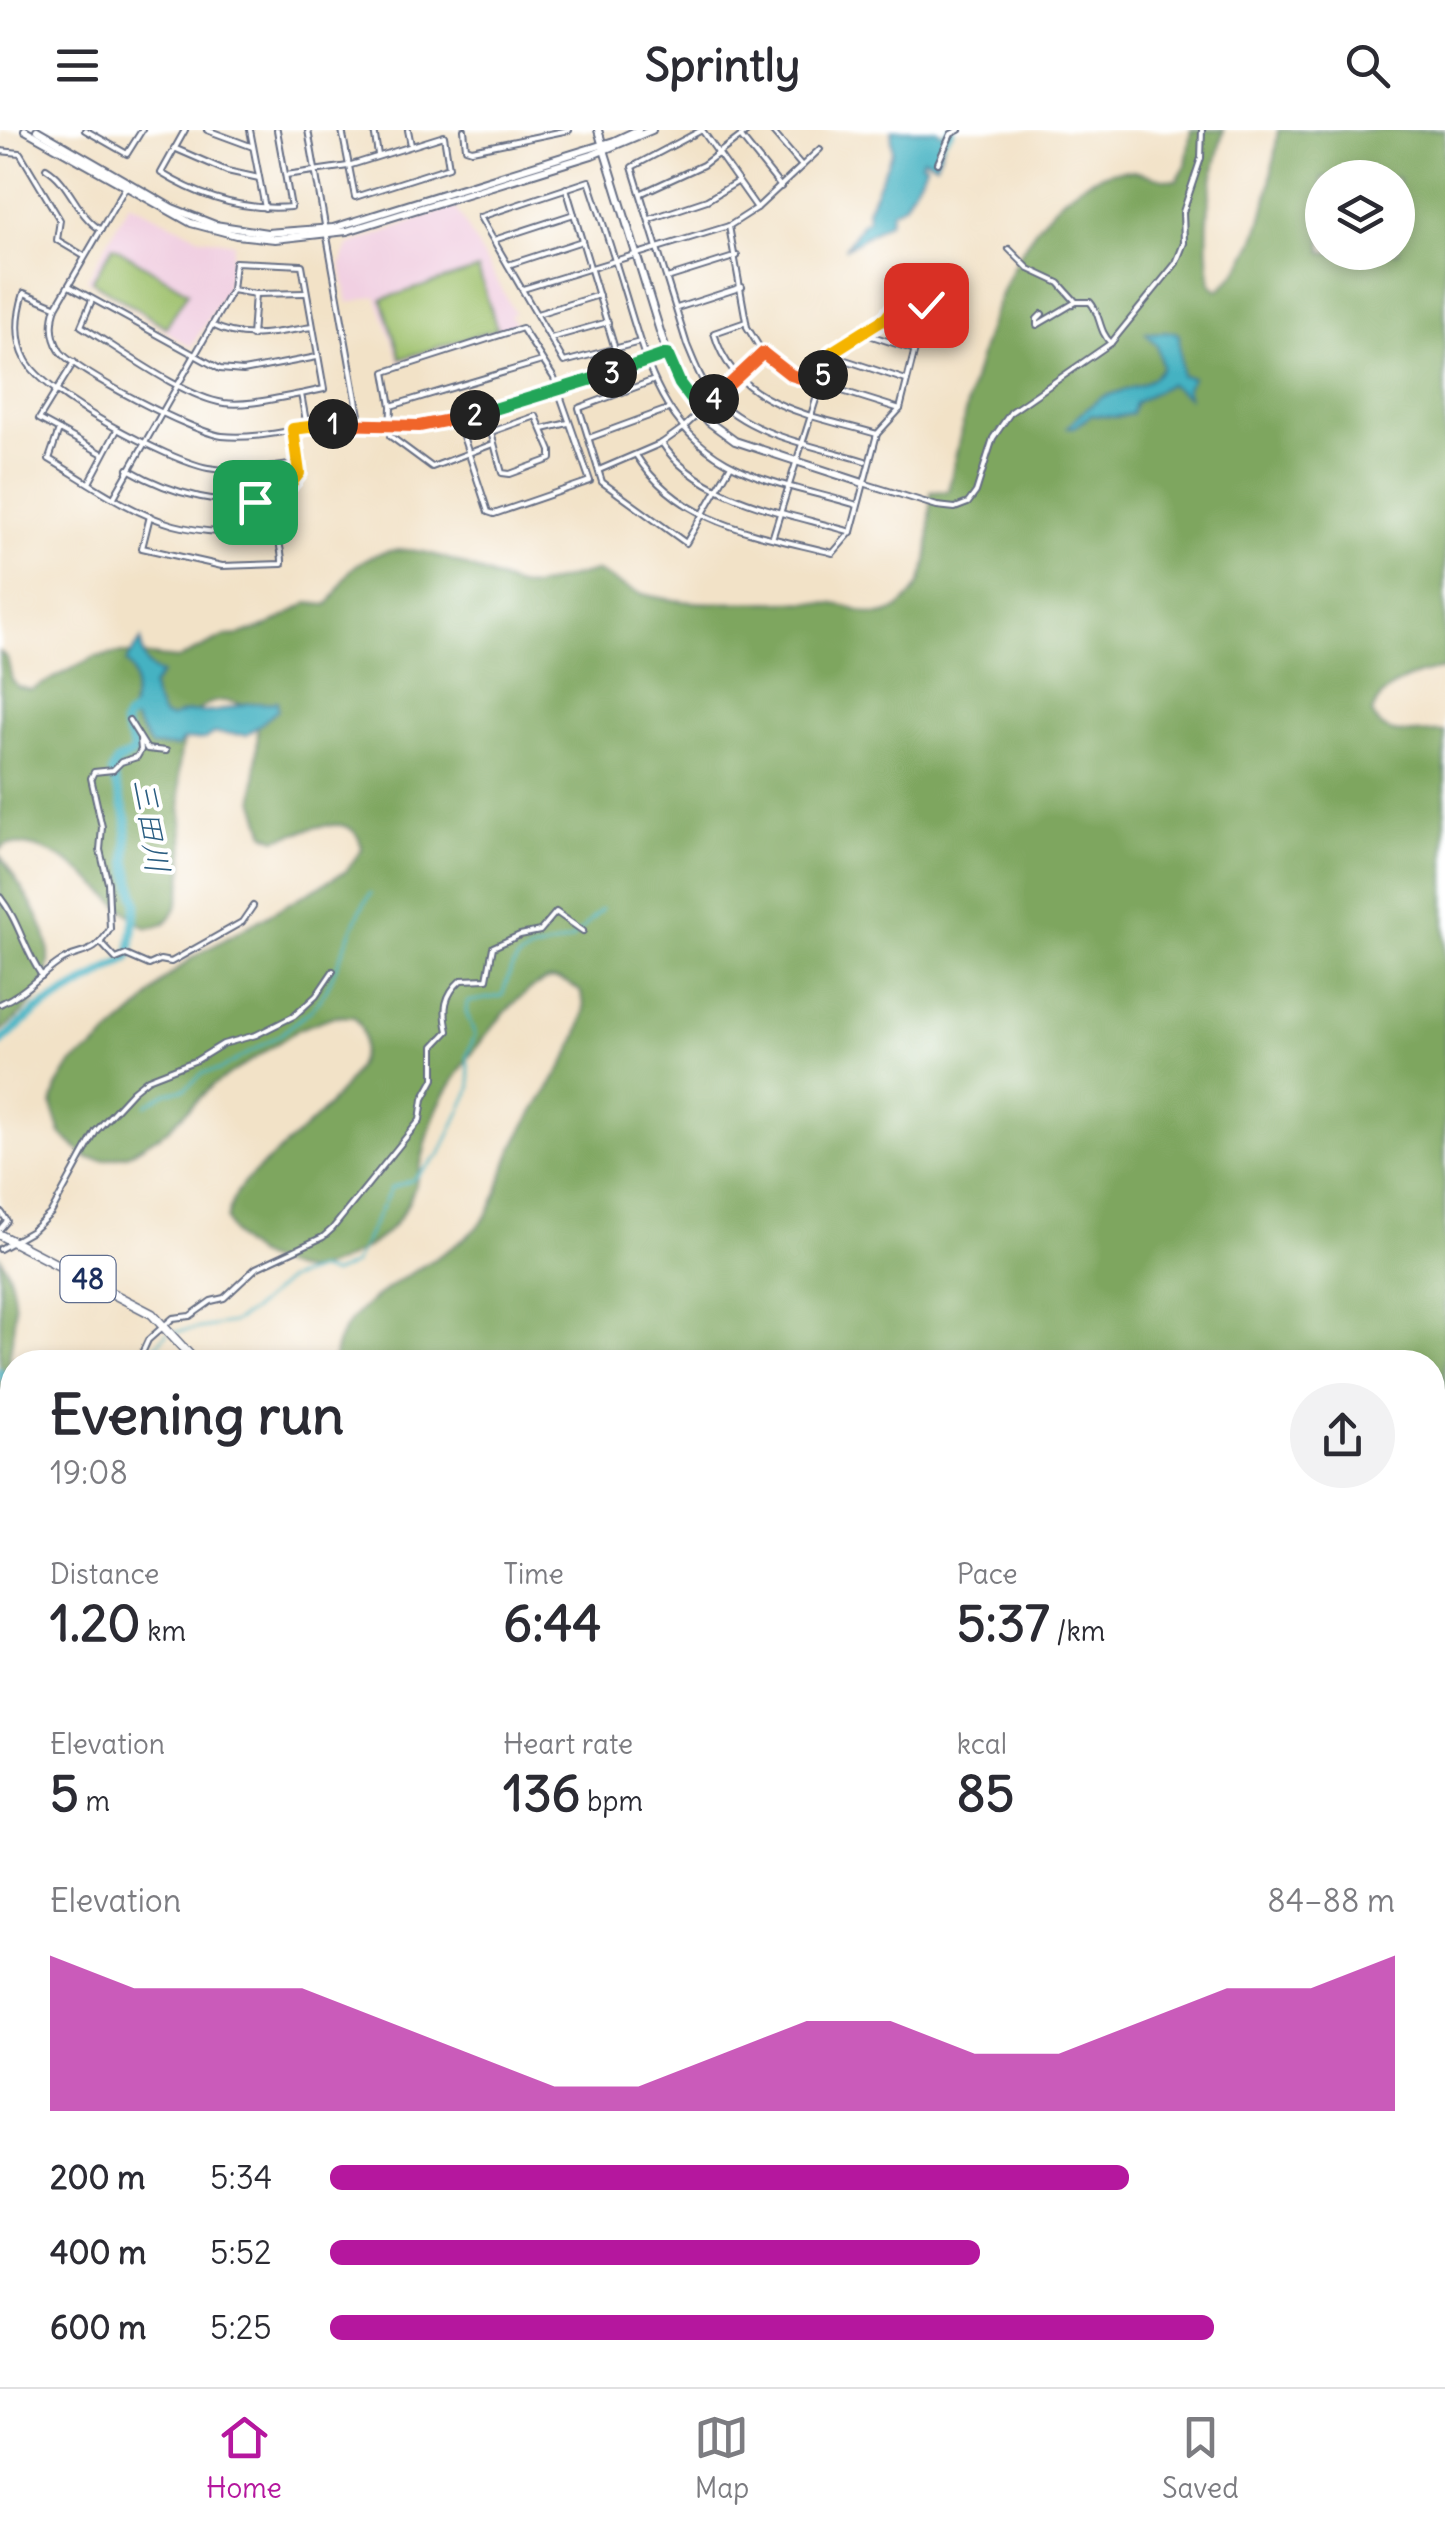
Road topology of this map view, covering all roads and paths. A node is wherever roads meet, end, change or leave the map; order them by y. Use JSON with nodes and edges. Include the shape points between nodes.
{"nodes":[{"id":1,"x":25,"y":130,"type":"edge"},
{"id":2,"x":37,"y":130,"type":"edge"},
{"id":3,"x":86,"y":130,"type":"edge"},
{"id":4,"x":142,"y":130,"type":"edge"},
{"id":5,"x":186,"y":130,"type":"edge"},
{"id":6,"x":208,"y":130,"type":"edge"},
{"id":7,"x":250,"y":130,"type":"edge"},
{"id":8,"x":278,"y":130,"type":"edge"},
{"id":9,"x":308,"y":130,"type":"edge"},
{"id":10,"x":342,"y":130,"type":"edge"},
{"id":11,"x":374,"y":130,"type":"edge"},
{"id":12,"x":408,"y":130,"type":"edge"},
{"id":13,"x":464,"y":130,"type":"edge"},
{"id":14,"x":538,"y":130,"type":"edge"},
{"id":15,"x":567,"y":130,"type":"edge"},
{"id":16,"x":598,"y":130,"type":"edge"},
{"id":17,"x":638,"y":130,"type":"edge"},
{"id":18,"x":652,"y":130,"type":"edge"},
{"id":19,"x":702,"y":130,"type":"edge"},
{"id":20,"x":750,"y":130,"type":"edge"},
{"id":21,"x":771,"y":130,"type":"edge"},
{"id":22,"x":959,"y":130,"type":"edge"},
{"id":23,"x":1202,"y":130,"type":"edge"},
{"id":24,"x":443,"y":133,"type":"edge"},
{"id":25,"x":540,"y":137,"type":"junction"},
{"id":26,"x":741,"y":137,"type":"junction"},
{"id":27,"x":252,"y":146,"type":"junction"},
{"id":28,"x":411,"y":146,"type":"junction"},
{"id":29,"x":602,"y":147,"type":"junction"},
{"id":30,"x":174,"y":148,"type":"junction"},
{"id":31,"x":820,"y":150,"type":"dead end"},
{"id":32,"x":0,"y":151,"type":"edge"},
{"id":33,"x":720,"y":154,"type":"junction"},
{"id":34,"x":378,"y":156,"type":"junction"},
{"id":35,"x":938,"y":163,"type":"dead end"},
{"id":36,"x":348,"y":166,"type":"junction"},
{"id":37,"x":802,"y":166,"type":"junction"},
{"id":38,"x":46,"y":168,"type":"dead end"},
{"id":39,"x":315,"y":172,"type":"junction"},
{"id":40,"x":286,"y":175,"type":"junction"},
{"id":41,"x":260,"y":178,"type":"junction"},
{"id":42,"x":738,"y":182,"type":"junction"},
{"id":43,"x":127,"y":186,"type":"junction"},
{"id":44,"x":781,"y":187,"type":"junction"},
{"id":45,"x":566,"y":188,"type":"junction"},
{"id":46,"x":640,"y":193,"type":"junction"},
{"id":47,"x":264,"y":208,"type":"junction"},
{"id":48,"x":757,"y":208,"type":"junction"},
{"id":49,"x":574,"y":214,"type":"junction"},
{"id":50,"x":649,"y":220,"type":"junction"},
{"id":51,"x":729,"y":226,"type":"junction"},
{"id":52,"x":102,"y":230,"type":"junction"},
{"id":53,"x":326,"y":232,"type":"junction"},
{"id":54,"x":494,"y":240,"type":"junction"},
{"id":55,"x":582,"y":240,"type":"junction"},
{"id":56,"x":1010,"y":249,"type":"dead end"},
{"id":57,"x":658,"y":250,"type":"junction"},
{"id":58,"x":637,"y":254,"type":"junction"},
{"id":59,"x":86,"y":256,"type":"junction"},
{"id":60,"x":736,"y":256,"type":"junction"},
{"id":61,"x":616,"y":262,"type":"junction"},
{"id":62,"x":508,"y":265,"type":"junction"},
{"id":63,"x":591,"y":269,"type":"junction"},
{"id":64,"x":668,"y":278,"type":"junction"},
{"id":65,"x":68,"y":286,"type":"junction"},
{"id":66,"x":742,"y":287,"type":"junction"},
{"id":67,"x":522,"y":289,"type":"junction"},
{"id":68,"x":232,"y":290,"type":"junction"},
{"id":69,"x":256,"y":294,"type":"junction"},
{"id":70,"x":306,"y":294,"type":"junction"},
{"id":71,"x":599,"y":295,"type":"junction"},
{"id":72,"x":93,"y":299,"type":"junction"},
{"id":73,"x":1076,"y":302,"type":"junction"},
{"id":74,"x":56,"y":306,"type":"junction"},
{"id":75,"x":677,"y":308,"type":"junction"},
{"id":76,"x":538,"y":314,"type":"junction"},
{"id":77,"x":1042,"y":314,"type":"dead end"},
{"id":78,"x":608,"y":322,"type":"junction"},
{"id":79,"x":746,"y":322,"type":"junction"},
{"id":80,"x":212,"y":325,"type":"junction"},
{"id":81,"x":312,"y":327,"type":"junction"},
{"id":82,"x":863,"y":334,"type":"junction"},
{"id":83,"x":252,"y":336,"type":"junction"},
{"id":84,"x":551,"y":338,"type":"junction"},
{"id":85,"x":640,"y":342,"type":"junction"},
{"id":86,"x":1111,"y":343,"type":"junction"},
{"id":87,"x":615,"y":349,"type":"junction"},
{"id":88,"x":915,"y":350,"type":"junction"},
{"id":89,"x":763,"y":353,"type":"junction"},
{"id":90,"x":667,"y":354,"type":"junction"},
{"id":91,"x":830,"y":354,"type":"junction"},
{"id":92,"x":193,"y":356,"type":"junction"},
{"id":93,"x":317,"y":357,"type":"junction"},
{"id":94,"x":542,"y":360,"type":"junction"},
{"id":95,"x":74,"y":362,"type":"junction"},
{"id":96,"x":646,"y":362,"type":"junction"},
{"id":97,"x":737,"y":377,"type":"junction"},
{"id":98,"x":908,"y":380,"type":"junction"},
{"id":99,"x":652,"y":381,"type":"junction"},
{"id":100,"x":178,"y":384,"type":"junction"},
{"id":101,"x":820,"y":384,"type":"junction"},
{"id":102,"x":558,"y":390,"type":"junction"},
{"id":103,"x":58,"y":392,"type":"junction"},
{"id":104,"x":301,"y":394,"type":"junction"},
{"id":105,"x":716,"y":398,"type":"junction"},
{"id":106,"x":391,"y":406,"type":"junction"},
{"id":107,"x":668,"y":409,"type":"junction"},
{"id":108,"x":900,"y":409,"type":"junction"},
{"id":109,"x":700,"y":411,"type":"junction"},
{"id":110,"x":161,"y":413,"type":"junction"},
{"id":111,"x":812,"y":415,"type":"junction"},
{"id":112,"x":458,"y":420,"type":"junction"},
{"id":113,"x":360,"y":422,"type":"junction"},
{"id":114,"x":569,"y":423,"type":"junction"},
{"id":115,"x":389,"y":424,"type":"junction"},
{"id":116,"x":308,"y":427,"type":"junction"},
{"id":117,"x":118,"y":428,"type":"junction"},
{"id":118,"x":543,"y":428,"type":"junction"},
{"id":119,"x":683,"y":428,"type":"junction"},
{"id":120,"x":293,"y":429,"type":"junction"},
{"id":121,"x":59,"y":430,"type":"junction"},
{"id":122,"x":877,"y":434,"type":"junction"},
{"id":123,"x":589,"y":438,"type":"junction"},
{"id":124,"x":802,"y":441,"type":"junction"},
{"id":125,"x":144,"y":442,"type":"junction"},
{"id":126,"x":662,"y":442,"type":"junction"},
{"id":127,"x":493,"y":444,"type":"junction"},
{"id":128,"x":469,"y":453,"type":"junction"},
{"id":129,"x":103,"y":454,"type":"junction"},
{"id":130,"x":636,"y":454,"type":"junction"},
{"id":131,"x":796,"y":462,"type":"junction"},
{"id":132,"x":867,"y":462,"type":"junction"},
{"id":133,"x":300,"y":463,"type":"junction"},
{"id":134,"x":731,"y":465,"type":"junction"},
{"id":135,"x":128,"y":468,"type":"junction"},
{"id":136,"x":599,"y":470,"type":"junction"},
{"id":137,"x":90,"y":483,"type":"junction"},
{"id":138,"x":863,"y":483,"type":"junction"},
{"id":139,"x":790,"y":484,"type":"junction"},
{"id":140,"x":716,"y":491,"type":"junction"},
{"id":141,"x":114,"y":497,"type":"junction"},
{"id":142,"x":278,"y":500,"type":"junction"},
{"id":143,"x":857,"y":505,"type":"junction"},
{"id":144,"x":781,"y":510,"type":"junction"},
{"id":145,"x":150,"y":516,"type":"junction"},
{"id":146,"x":701,"y":516,"type":"junction"},
{"id":147,"x":851,"y":532,"type":"junction"},
{"id":148,"x":278,"y":533,"type":"junction"},
{"id":149,"x":774,"y":536,"type":"junction"},
{"id":150,"x":129,"y":720,"type":"dead end"},
{"id":151,"x":140,"y":739,"type":"junction"},
{"id":152,"x":166,"y":751,"type":"dead end"},
{"id":153,"x":0,"y":897,"type":"edge"},
{"id":154,"x":254,"y":906,"type":"dead end"},
{"id":155,"x":583,"y":932,"type":"dead end"},
{"id":156,"x":101,"y":943,"type":"junction"},
{"id":157,"x":333,"y":971,"type":"dead end"},
{"id":158,"x":42,"y":976,"type":"junction"},
{"id":159,"x":0,"y":1004,"type":"edge"},
{"id":160,"x":2,"y":1212,"type":"edge"},
{"id":161,"x":0,"y":1232,"type":"edge"},
{"id":162,"x":11,"y":1240,"type":"junction"},
{"id":163,"x":0,"y":1249,"type":"edge"},
{"id":164,"x":169,"y":1330,"type":"junction"},
{"id":165,"x":143,"y":1350,"type":"edge"},
{"id":166,"x":186,"y":1350,"type":"edge"}],
"edges":[{"from":1,"to":43,"type":"street"},
{"from":2,"to":43,"type":"street"},
{"from":3,"to":4,"type":"street","via":[[128,154]]},
{"from":5,"to":30,"type":"street"},
{"from":6,"to":27,"type":"street"},
{"from":7,"to":27,"type":"street"},
{"from":8,"to":40,"type":"street"},
{"from":9,"to":39,"type":"street"},
{"from":10,"to":36,"type":"street"},
{"from":11,"to":34,"type":"street"},
{"from":12,"to":28,"type":"street"},
{"from":13,"to":25,"type":"street","via":[[472,150]]},
{"from":14,"to":25,"type":"street"},
{"from":15,"to":25,"type":"street"},
{"from":16,"to":29,"type":"street"},
{"from":17,"to":29,"type":"street"},
{"from":18,"to":29,"type":"street"},
{"from":19,"to":33,"type":"street"},
{"from":19,"to":46,"type":"street","via":[[632,166]]},
{"from":20,"to":26,"type":"street"},
{"from":21,"to":37,"type":"street"},
{"from":22,"to":35,"type":"street","via":[[949,136]]},
{"from":23,"to":86,"type":"street","via":[[1201,158],[1183,212],[1182,253]]},
{"from":24,"to":28,"type":"street"},
{"from":24,"to":36,"type":"street","via":[[449,168],[354,196]]},
{"from":26,"to":33,"type":"street"},
{"from":26,"to":44,"type":"street"},
{"from":27,"to":41,"type":"street"},
{"from":28,"to":34,"type":"street"},
{"from":29,"to":53,"type":"street"},
{"from":29,"to":58,"type":"street"},
{"from":30,"to":41,"type":"street"},
{"from":30,"to":47,"type":"street","via":[[160,173],[203,195]]},
{"from":31,"to":37,"type":"street"},
{"from":32,"to":59,"type":"street","via":[[20,154],[60,220],[57,240]]},
{"from":33,"to":42,"type":"street"},
{"from":33,"to":46,"type":"street"},
{"from":34,"to":36,"type":"street"},
{"from":36,"to":39,"type":"street"},
{"from":37,"to":44,"type":"street"},
{"from":38,"to":52,"type":"street","via":[[59,176],[84,220]]},
{"from":39,"to":40,"type":"street"},
{"from":39,"to":53,"type":"street"},
{"from":40,"to":47,"type":"street","via":[[291,207]]},
{"from":41,"to":47,"type":"street"},
{"from":42,"to":48,"type":"street"},
{"from":42,"to":50,"type":"street"},
{"from":43,"to":52,"type":"street"},
{"from":43,"to":53,"type":"street","via":[[214,230],[275,239]]},
{"from":44,"to":48,"type":"street"},
{"from":45,"to":49,"type":"street"},
{"from":45,"to":54,"type":"street","via":[[480,217]]},
{"from":45,"to":61,"type":"street","via":[[588,180]]},
{"from":46,"to":50,"type":"street"},
{"from":48,"to":51,"type":"street"},
{"from":49,"to":54,"type":"street"},
{"from":49,"to":55,"type":"street"},
{"from":50,"to":57,"type":"street"},
{"from":51,"to":57,"type":"street"},
{"from":51,"to":60,"type":"street"},
{"from":52,"to":59,"type":"street"},
{"from":53,"to":113,"type":"street"},
{"from":54,"to":62,"type":"street"},
{"from":55,"to":62,"type":"street"},
{"from":55,"to":63,"type":"street"},
{"from":56,"to":73,"type":"street"},
{"from":57,"to":58,"type":"street"},
{"from":57,"to":64,"type":"street"},
{"from":58,"to":61,"type":"street"},
{"from":58,"to":90,"type":"street"},
{"from":59,"to":65,"type":"street"},
{"from":60,"to":64,"type":"street"},
{"from":60,"to":66,"type":"street"},
{"from":61,"to":63,"type":"street"},
{"from":61,"to":85,"type":"street"},
{"from":62,"to":67,"type":"street"},
{"from":63,"to":67,"type":"street"},
{"from":63,"to":71,"type":"street"},
{"from":64,"to":75,"type":"street"},
{"from":65,"to":72,"type":"street"},
{"from":65,"to":74,"type":"street"},
{"from":66,"to":75,"type":"street"},
{"from":66,"to":79,"type":"street"},
{"from":67,"to":76,"type":"street"},
{"from":68,"to":69,"type":"street"},
{"from":68,"to":70,"type":"street","via":[[235,262],[302,265]]},
{"from":68,"to":80,"type":"street"},
{"from":69,"to":70,"type":"street"},
{"from":69,"to":83,"type":"street"},
{"from":70,"to":81,"type":"street"},
{"from":71,"to":76,"type":"street"},
{"from":71,"to":78,"type":"street"},
{"from":72,"to":92,"type":"street"},
{"from":72,"to":100,"type":"street","via":[[81,326]]},
{"from":73,"to":77,"type":"street","via":[[1037,325]]},
{"from":73,"to":86,"type":"street","via":[[1094,305]]},
{"from":74,"to":95,"type":"street","via":[[54,338]]},
{"from":74,"to":103,"type":"street","via":[[26,292],[18,322],[24,358]]},
{"from":75,"to":105,"type":"street","via":[[697,369]]},
{"from":76,"to":84,"type":"street"},
{"from":78,"to":84,"type":"street"},
{"from":78,"to":87,"type":"street"},
{"from":79,"to":89,"type":"street"},
{"from":79,"to":97,"type":"street","via":[[714,333]]},
{"from":80,"to":83,"type":"street"},
{"from":80,"to":92,"type":"street"},
{"from":81,"to":83,"type":"street"},
{"from":81,"to":93,"type":"street"},
{"from":82,"to":88,"type":"street"},
{"from":82,"to":88,"type":"street","via":[[901,298],[926,305]]},
{"from":82,"to":91,"type":"street"},
{"from":84,"to":87,"type":"street","via":[[564,362]]},
{"from":85,"to":87,"type":"street"},
{"from":85,"to":96,"type":"street"},
{"from":86,"to":138,"type":"street","via":[[1011,412],[993,438],[968,503],[937,506]]},
{"from":88,"to":98,"type":"street"},
{"from":89,"to":97,"type":"street"},
{"from":89,"to":101,"type":"street","via":[[791,375]]},
{"from":90,"to":96,"type":"street"},
{"from":90,"to":109,"type":"street"},
{"from":91,"to":98,"type":"street"},
{"from":91,"to":101,"type":"street"},
{"from":92,"to":93,"type":"street","via":[[231,371]]},
{"from":92,"to":100,"type":"street"},
{"from":93,"to":104,"type":"street","via":[[324,388]]},
{"from":94,"to":102,"type":"street"},
{"from":94,"to":106,"type":"street"},
{"from":94,"to":106,"type":"street","via":[[522,328],[385,372]]},
{"from":95,"to":103,"type":"street"},
{"from":95,"to":110,"type":"street"},
{"from":96,"to":99,"type":"street"},
{"from":96,"to":102,"type":"street"},
{"from":97,"to":105,"type":"street"},
{"from":97,"to":111,"type":"street","via":[[764,398]]},
{"from":98,"to":108,"type":"street"},
{"from":99,"to":107,"type":"street"},
{"from":99,"to":123,"type":"street","via":[[579,408]]},
{"from":100,"to":104,"type":"street","via":[[226,403]]},
{"from":100,"to":110,"type":"street"},
{"from":101,"to":108,"type":"street"},
{"from":101,"to":111,"type":"street"},
{"from":102,"to":112,"type":"street"},
{"from":102,"to":114,"type":"street"},
{"from":103,"to":117,"type":"street"},
{"from":103,"to":121,"type":"street","via":[[40,418]]},
{"from":104,"to":116,"type":"street"},
{"from":105,"to":109,"type":"street"},
{"from":105,"to":124,"type":"street","via":[[760,428]]},
{"from":106,"to":115,"type":"street"},
{"from":107,"to":119,"type":"street"},
{"from":107,"to":123,"type":"street"},
{"from":108,"to":122,"type":"street"},
{"from":109,"to":119,"type":"street"},
{"from":109,"to":131,"type":"street","via":[[736,441]]},
{"from":110,"to":120,"type":"street","via":[[227,436]]},
{"from":110,"to":125,"type":"street"},
{"from":111,"to":122,"type":"street"},
{"from":111,"to":124,"type":"street"},
{"from":112,"to":115,"type":"street"},
{"from":112,"to":128,"type":"street"},
{"from":113,"to":115,"type":"street"},
{"from":113,"to":116,"type":"street"},
{"from":114,"to":118,"type":"street"},
{"from":114,"to":128,"type":"street","via":[[590,481],[494,514]]},
{"from":115,"to":128,"type":"street","via":[[390,436],[432,467]]},
{"from":116,"to":120,"type":"street"},
{"from":117,"to":125,"type":"street"},
{"from":117,"to":129,"type":"street"},
{"from":118,"to":127,"type":"street","via":[[540,418],[532,418],[493,430]]},
{"from":118,"to":127,"type":"street","via":[[551,459],[510,474],[502,472]]},
{"from":119,"to":126,"type":"street"},
{"from":119,"to":134,"type":"street"},
{"from":120,"to":133,"type":"street"},
{"from":121,"to":129,"type":"street"},
{"from":121,"to":137,"type":"street","via":[[48,460]]},
{"from":122,"to":132,"type":"street"},
{"from":123,"to":136,"type":"street"},
{"from":124,"to":131,"type":"street"},
{"from":124,"to":132,"type":"street"},
{"from":125,"to":133,"type":"street","via":[[208,468]]},
{"from":125,"to":135,"type":"street"},
{"from":126,"to":130,"type":"street"},
{"from":126,"to":140,"type":"street"},
{"from":127,"to":128,"type":"street"},
{"from":129,"to":137,"type":"street"},
{"from":130,"to":136,"type":"street"},
{"from":130,"to":146,"type":"street","via":[[657,484]]},
{"from":131,"to":138,"type":"street"},
{"from":131,"to":139,"type":"street"},
{"from":132,"to":138,"type":"street"},
{"from":133,"to":142,"type":"street"},
{"from":134,"to":139,"type":"street"},
{"from":134,"to":140,"type":"street"},
{"from":135,"to":141,"type":"street"},
{"from":135,"to":142,"type":"street","via":[[202,499]]},
{"from":136,"to":146,"type":"street","via":[[602,482],[686,543]]},
{"from":137,"to":141,"type":"street"},
{"from":138,"to":143,"type":"street"},
{"from":139,"to":143,"type":"street"},
{"from":139,"to":144,"type":"street"},
{"from":140,"to":144,"type":"street"},
{"from":140,"to":146,"type":"street"},
{"from":141,"to":145,"type":"street"},
{"from":142,"to":148,"type":"street"},
{"from":143,"to":147,"type":"street"},
{"from":144,"to":147,"type":"street"},
{"from":144,"to":149,"type":"street"},
{"from":145,"to":148,"type":"street","via":[[214,532]]},
{"from":145,"to":148,"type":"street","via":[[142,548],[222,566],[282,564]]},
{"from":146,"to":149,"type":"street"},
{"from":147,"to":149,"type":"street","via":[[833,553]]},
{"from":150,"to":151,"type":"street"},
{"from":151,"to":152,"type":"street","via":[[150,751]]},
{"from":151,"to":156,"type":"street","via":[[140,754],[94,772],[91,784],[112,914]]},
{"from":153,"to":158,"type":"street"},
{"from":154,"to":156,"type":"street","via":[[242,922],[171,962],[149,965],[126,955],[116,960]]},
{"from":155,"to":164,"type":"street","via":[[556,912],[540,931],[493,948],[488,979],[462,980],[447,998],[448,1031],[434,1046],[434,1078],[420,1120],[332,1230],[256,1268],[224,1298],[172,1318]]},
{"from":156,"to":158,"type":"street"},
{"from":157,"to":162,"type":"street","via":[[316,996],[286,1020],[141,1084],[100,1125],[52,1213]]},
{"from":158,"to":159,"type":"street"},
{"from":160,"to":161,"type":"street","via":[[7,1222]]},
{"from":161,"to":162,"type":"main road","number":"48"},
{"from":162,"to":163,"type":"street"},
{"from":162,"to":164,"type":"main road","number":"48","via":[[138,1305]]},
{"from":164,"to":165,"type":"street","via":[[148,1340]]},
{"from":164,"to":166,"type":"main road","number":"48"}]}
